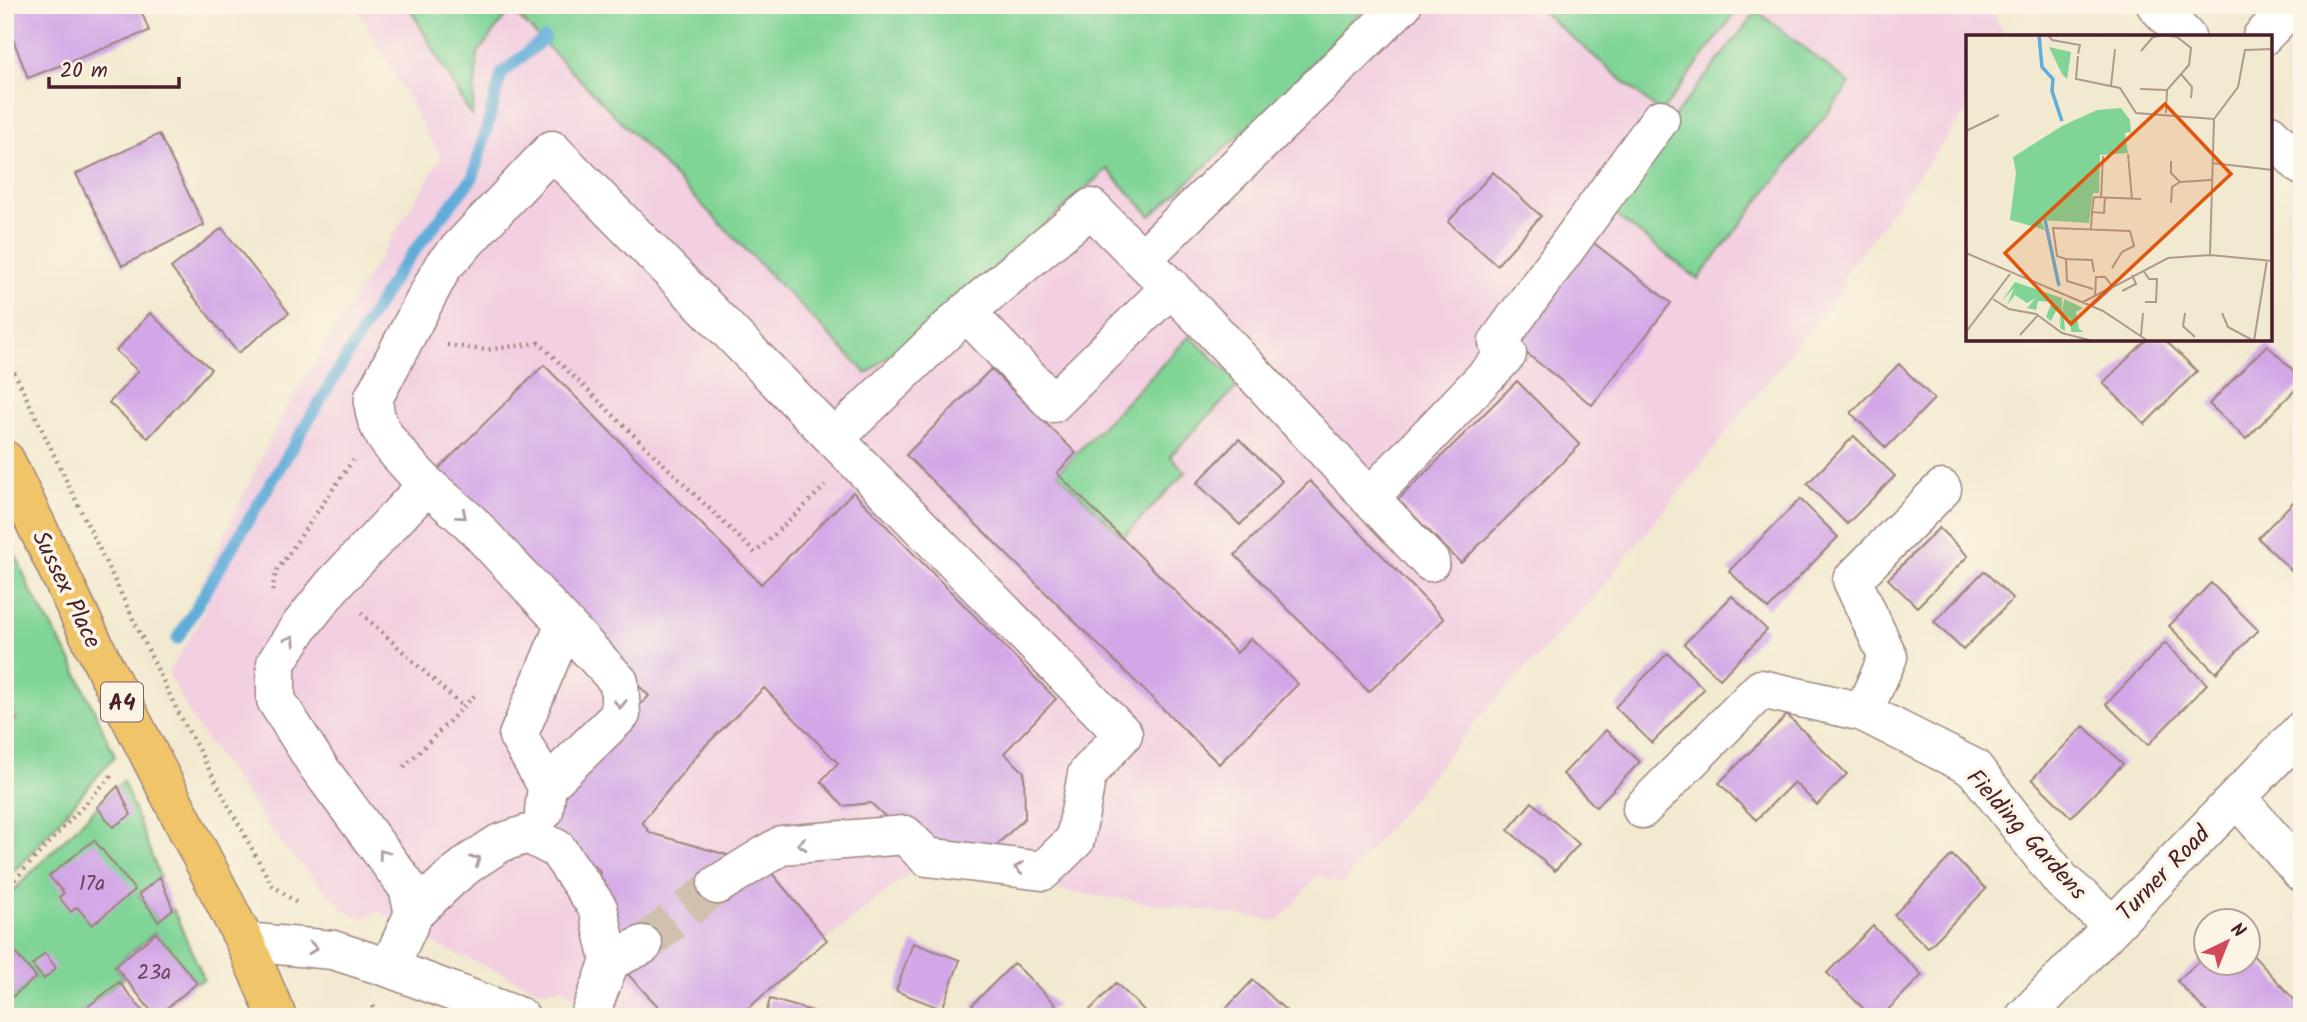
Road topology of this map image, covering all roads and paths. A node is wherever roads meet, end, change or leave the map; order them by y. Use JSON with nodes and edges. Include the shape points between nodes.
{"nodes":[{"id":1,"x":1402,"y":5,"type":"edge"},
{"id":2,"x":2156,"y":5,"type":"edge"},
{"id":3,"x":2293,"y":5,"type":"edge"},
{"id":4,"x":2184,"y":35,"type":"edge"},
{"id":5,"x":2264,"y":35,"type":"edge"},
{"id":6,"x":1660,"y":119,"type":"dead end"},
{"id":7,"x":1142,"y":259,"type":"junction"},
{"id":8,"x":1171,"y":287,"type":"junction"},
{"id":9,"x":966,"y":313,"type":"junction"},
{"id":10,"x":437,"y":344,"type":"dead end"},
{"id":11,"x":5,"y":353,"type":"edge"},
{"id":12,"x":844,"y":449,"type":"junction"},
{"id":13,"x":5,"y":460,"type":"edge"},
{"id":14,"x":427,"y":485,"type":"junction"},
{"id":15,"x":1942,"y":489,"type":"dead end"},
{"id":16,"x":1369,"y":498,"type":"junction"},
{"id":17,"x":1430,"y":562,"type":"dead end"},
{"id":18,"x":332,"y":586,"type":"junction"},
{"id":19,"x":565,"y":624,"type":"junction"},
{"id":20,"x":475,"y":695,"type":"dead end"},
{"id":21,"x":463,"y":707,"type":"junction"},
{"id":22,"x":1863,"y":712,"type":"junction"},
{"id":23,"x":2302,"y":730,"type":"edge"},
{"id":24,"x":404,"y":767,"type":"dead end"},
{"id":25,"x":117,"y":770,"type":"dead end"},
{"id":26,"x":547,"y":786,"type":"junction"},
{"id":27,"x":2237,"y":797,"type":"junction"},
{"id":28,"x":1642,"y":809,"type":"dead end"},
{"id":29,"x":542,"y":841,"type":"junction"},
{"id":30,"x":2302,"y":873,"type":"edge"},
{"id":31,"x":717,"y":885,"type":"tunnel mouth"},
{"id":32,"x":5,"y":890,"type":"edge"},
{"id":33,"x":300,"y":905,"type":"dead end"},
{"id":34,"x":414,"y":913,"type":"junction"},
{"id":35,"x":2113,"y":925,"type":"junction"},
{"id":36,"x":245,"y":942,"type":"junction"},
{"id":37,"x":389,"y":968,"type":"junction"},
{"id":38,"x":277,"y":1017,"type":"edge"},
{"id":39,"x":520,"y":1017,"type":"edge"},
{"id":40,"x":589,"y":1017,"type":"edge"},
{"id":41,"x":2025,"y":1017,"type":"edge"}],
"edges":[{"from":1,"to":7,"type":"street"},
{"from":2,"to":4,"type":"street"},
{"from":3,"to":5,"type":"street"},
{"from":6,"to":16,"type":"street","via":[[1497,342],[1507,354]]},
{"from":7,"to":8,"type":"street"},
{"from":7,"to":9,"type":"street","via":[[1091,208]]},
{"from":8,"to":9,"type":"street","via":[[1053,402]]},
{"from":8,"to":16,"type":"street"},
{"from":9,"to":12,"type":"street"},
{"from":10,"to":12,"type":"path","via":[[485,350],[539,342],[755,553]]},
{"from":11,"to":33,"type":"path","via":[[177,710],[271,884]]},
{"from":12,"to":14,"type":"street","via":[[552,150],[443,266],[374,397],[372,411],[385,437]]},
{"from":12,"to":31,"type":"street","one_way":true,"via":[[1123,734],[1087,774],[1075,841],[1043,871],[927,857],[905,835],[782,845]]},
{"from":13,"to":36,"type":"main road","name":"Sussex Place","number":"A4","via":[[104,668]]},
{"from":14,"to":18,"type":"street"},
{"from":14,"to":19,"type":"street","one_way":true,"via":[[471,523]]},
{"from":15,"to":22,"type":"street","via":[[1852,580],[1888,657]]},
{"from":16,"to":17,"type":"street"},
{"from":18,"to":21,"type":"path"},
{"from":34,"to":18,"type":"street","one_way":true,"via":[[408,888],[276,701],[276,663]]},
{"from":19,"to":26,"type":"street","via":[[519,736]]},
{"from":19,"to":26,"type":"street","one_way":true,"via":[[619,682],[621,714]]},
{"from":20,"to":21,"type":"path"},
{"from":21,"to":24,"type":"path"},
{"from":22,"to":28,"type":"street","name":"Fielding Gardens","via":[[1761,689]]},
{"from":22,"to":35,"type":"street","name":"Fielding Gardens","via":[[1973,768],[2063,881]]},
{"from":23,"to":27,"type":"street","name":"Turner Road"},
{"from":25,"to":32,"type":"path"},
{"from":26,"to":29,"type":"street"},
{"from":27,"to":30,"type":"street"},
{"from":27,"to":35,"type":"street","name":"Turner Road"},
{"from":34,"to":29,"type":"street","one_way":true,"via":[[451,878],[500,843],[528,834]]},
{"from":29,"to":40,"type":"street","via":[[557,849],[627,953]]},
{"from":34,"to":37,"type":"street"},
{"from":35,"to":41,"type":"street","name":"Turner Road"},
{"from":36,"to":37,"type":"street","one_way":true,"via":[[333,950]]},
{"from":36,"to":38,"type":"main road","number":"A4"},
{"from":37,"to":39,"type":"street"}]}
